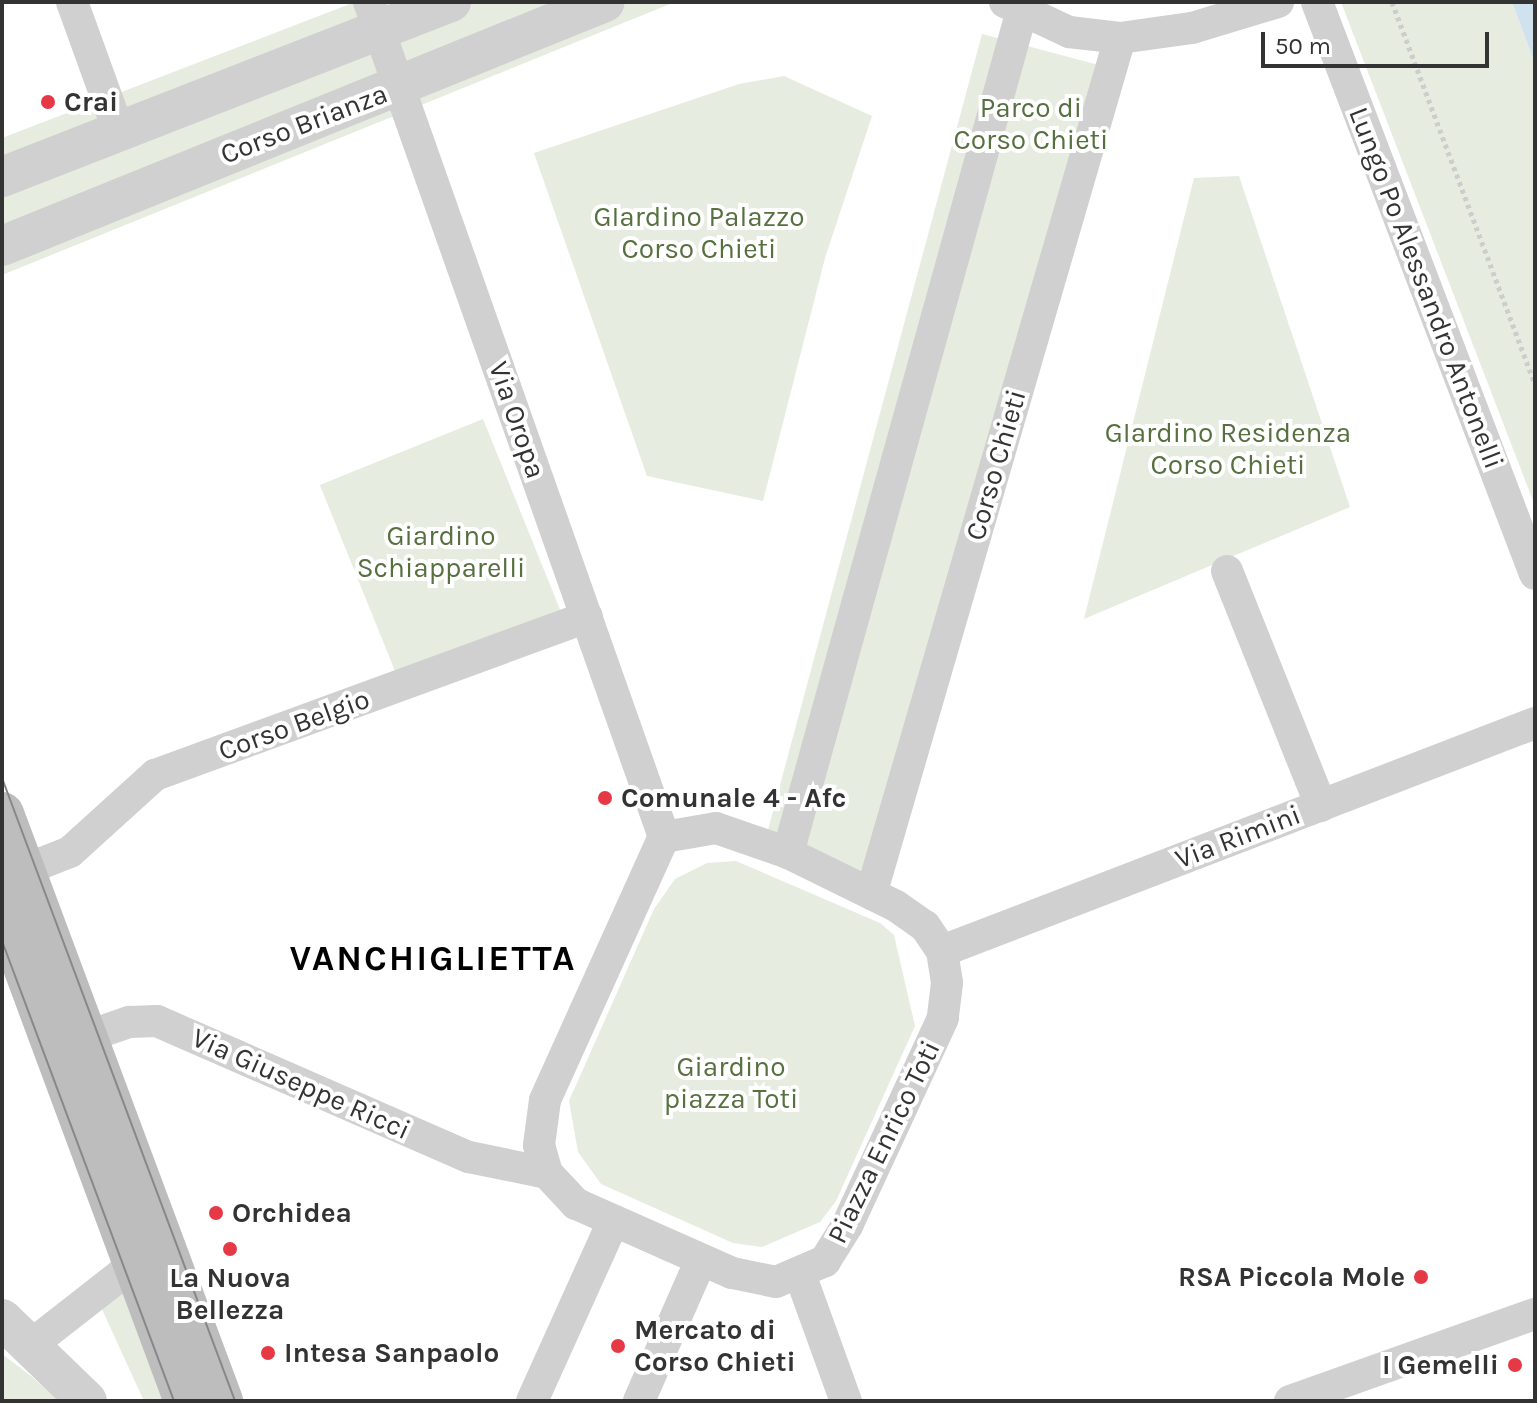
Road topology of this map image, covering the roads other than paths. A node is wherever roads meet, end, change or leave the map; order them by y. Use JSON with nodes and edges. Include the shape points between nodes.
{"nodes":[{"id":1,"x":72,"y":2,"type":"edge"},
{"id":2,"x":451,"y":2,"type":"edge"},
{"id":3,"x":605,"y":2,"type":"edge"},
{"id":4,"x":1278,"y":2,"type":"edge"},
{"id":5,"x":1317,"y":2,"type":"edge"},
{"id":6,"x":1013,"y":8,"type":"edge"},
{"id":7,"x":374,"y":16,"type":"edge"},
{"id":8,"x":1120,"y":38,"type":"junction"},
{"id":9,"x":400,"y":87,"type":"junction"},
{"id":10,"x":118,"y":129,"type":"junction"},
{"id":11,"x":2,"y":177,"type":"edge"},
{"id":12,"x":2,"y":246,"type":"edge"},
{"id":13,"x":1227,"y":571,"type":"dead end"},
{"id":14,"x":1535,"y":574,"type":"edge"},
{"id":15,"x":587,"y":617,"type":"junction"},
{"id":16,"x":1535,"y":723,"type":"edge"},
{"id":17,"x":1321,"y":806,"type":"junction"},
{"id":18,"x":2,"y":814,"type":"edge"},
{"id":19,"x":664,"y":837,"type":"junction"},
{"id":20,"x":788,"y":853,"type":"junction"},
{"id":21,"x":9,"y":885,"type":"edge"},
{"id":22,"x":872,"y":891,"type":"junction"},
{"id":23,"x":942,"y":951,"type":"junction"},
{"id":24,"x":70,"y":1042,"type":"junction"},
{"id":25,"x":547,"y":1173,"type":"junction"},
{"id":26,"x":613,"y":1222,"type":"junction"},
{"id":27,"x":148,"y":1253,"type":"junction"},
{"id":28,"x":701,"y":1260,"type":"junction"},
{"id":29,"x":801,"y":1277,"type":"junction"},
{"id":30,"x":1535,"y":1314,"type":"edge"},
{"id":31,"x":2,"y":1319,"type":"edge"},
{"id":32,"x":31,"y":1345,"type":"junction"},
{"id":33,"x":87,"y":1401,"type":"edge"},
{"id":34,"x":186,"y":1401,"type":"edge"},
{"id":35,"x":221,"y":1401,"type":"edge"},
{"id":36,"x":532,"y":1401,"type":"edge"},
{"id":37,"x":639,"y":1401,"type":"edge"},
{"id":38,"x":846,"y":1401,"type":"edge"},
{"id":39,"x":1290,"y":1401,"type":"edge"}],
"edges":[{"from":1,"to":10,"type":"street"},
{"from":2,"to":7,"type":"street"},
{"from":3,"to":9,"type":"street","name":"Corso Brianza"},
{"from":4,"to":8,"type":"street","via":[[1192,28]]},
{"from":5,"to":14,"type":"street","name":"Lungo Po Alessandro Antonelli"},
{"from":6,"to":8,"type":"street","via":[[1069,32]]},
{"from":6,"to":20,"type":"street"},
{"from":7,"to":9,"type":"street","name":"Via Oropa"},
{"from":7,"to":10,"type":"street"},
{"from":8,"to":22,"type":"street","name":"Corso Chieti"},
{"from":9,"to":12,"type":"street","name":"Corso Brianza"},
{"from":9,"to":15,"type":"street","name":"Via Oropa"},
{"from":10,"to":11,"type":"street"},
{"from":13,"to":17,"type":"street"},
{"from":15,"to":19,"type":"street","name":"Via Oropa"},
{"from":15,"to":21,"type":"street","name":"Corso Belgio","via":[[155,775],[70,852]]},
{"from":16,"to":17,"type":"street","name":"Via Rimini"},
{"from":17,"to":23,"type":"street","name":"Via Rimini"},
{"from":18,"to":21,"type":"main road"},
{"from":19,"to":20,"type":"street","via":[[716,828]]},
{"from":19,"to":25,"type":"street","via":[[545,1100],[539,1145]]},
{"from":20,"to":22,"type":"street"},
{"from":21,"to":24,"type":"main road"},
{"from":22,"to":23,"type":"street","via":[[925,926]]},
{"from":23,"to":29,"type":"street","name":"Piazza Enrico Toti","via":[[943,1018],[848,1224],[825,1261]]},
{"from":24,"to":25,"type":"street","name":"Via Giuseppe Ricci","via":[[157,1021],[469,1157]]},
{"from":24,"to":27,"type":"main road"},
{"from":25,"to":26,"type":"street","via":[[576,1204]]},
{"from":26,"to":28,"type":"street"},
{"from":26,"to":36,"type":"street"},
{"from":27,"to":32,"type":"street"},
{"from":27,"to":34,"type":"main road"},
{"from":27,"to":35,"type":"main road"},
{"from":28,"to":29,"type":"street","via":[[776,1282]]},
{"from":28,"to":37,"type":"street"},
{"from":29,"to":38,"type":"street"},
{"from":30,"to":39,"type":"street"},
{"from":31,"to":32,"type":"street"},
{"from":32,"to":33,"type":"street"}]}
